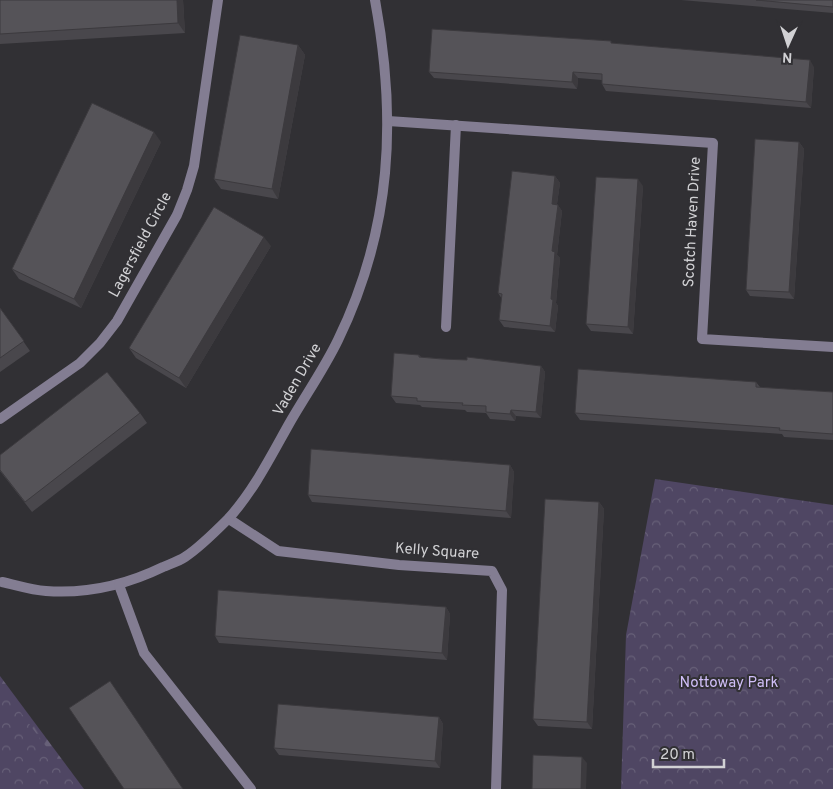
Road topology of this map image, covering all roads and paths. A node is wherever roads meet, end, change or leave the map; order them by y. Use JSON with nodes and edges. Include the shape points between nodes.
{"nodes":[{"id":1,"x":218,"y":0,"type":"edge"},
{"id":2,"x":375,"y":0,"type":"edge"},
{"id":3,"x":388,"y":121,"type":"junction"},
{"id":4,"x":456,"y":125,"type":"junction"},
{"id":5,"x":446,"y":327,"type":"dead end"},
{"id":6,"x":833,"y":347,"type":"edge"},
{"id":7,"x":0,"y":419,"type":"edge"},
{"id":8,"x":229,"y":519,"type":"junction"},
{"id":9,"x":2,"y":582,"type":"dead end"},
{"id":10,"x":119,"y":585,"type":"junction"},
{"id":11,"x":251,"y":789,"type":"edge"},
{"id":12,"x":496,"y":789,"type":"edge"}],
"edges":[{"from":1,"to":7,"type":"street","name":"Lagersfield Circle","via":[[194,166],[177,215],[117,320],[100,343],[80,363]]},
{"from":2,"to":3,"type":"street","name":"Vaden Drive","via":[[386,69]]},
{"from":3,"to":4,"type":"street","name":"Scotch Haven Drive"},
{"from":3,"to":8,"type":"street","name":"Vaden Drive","via":[[380,214],[364,275],[338,340],[256,481]]},
{"from":4,"to":5,"type":"street"},
{"from":4,"to":6,"type":"street","name":"Scotch Haven Drive","via":[[713,143],[702,338]]},
{"from":8,"to":10,"type":"street","name":"Vaden Drive","via":[[186,557]]},
{"from":8,"to":12,"type":"street","name":"Kelly Square","via":[[278,551],[398,565],[492,570],[502,590]]},
{"from":9,"to":10,"type":"street","name":"Vaden Drive","via":[[44,591],[83,591]]},
{"from":10,"to":11,"type":"street","via":[[144,653]]}]}
